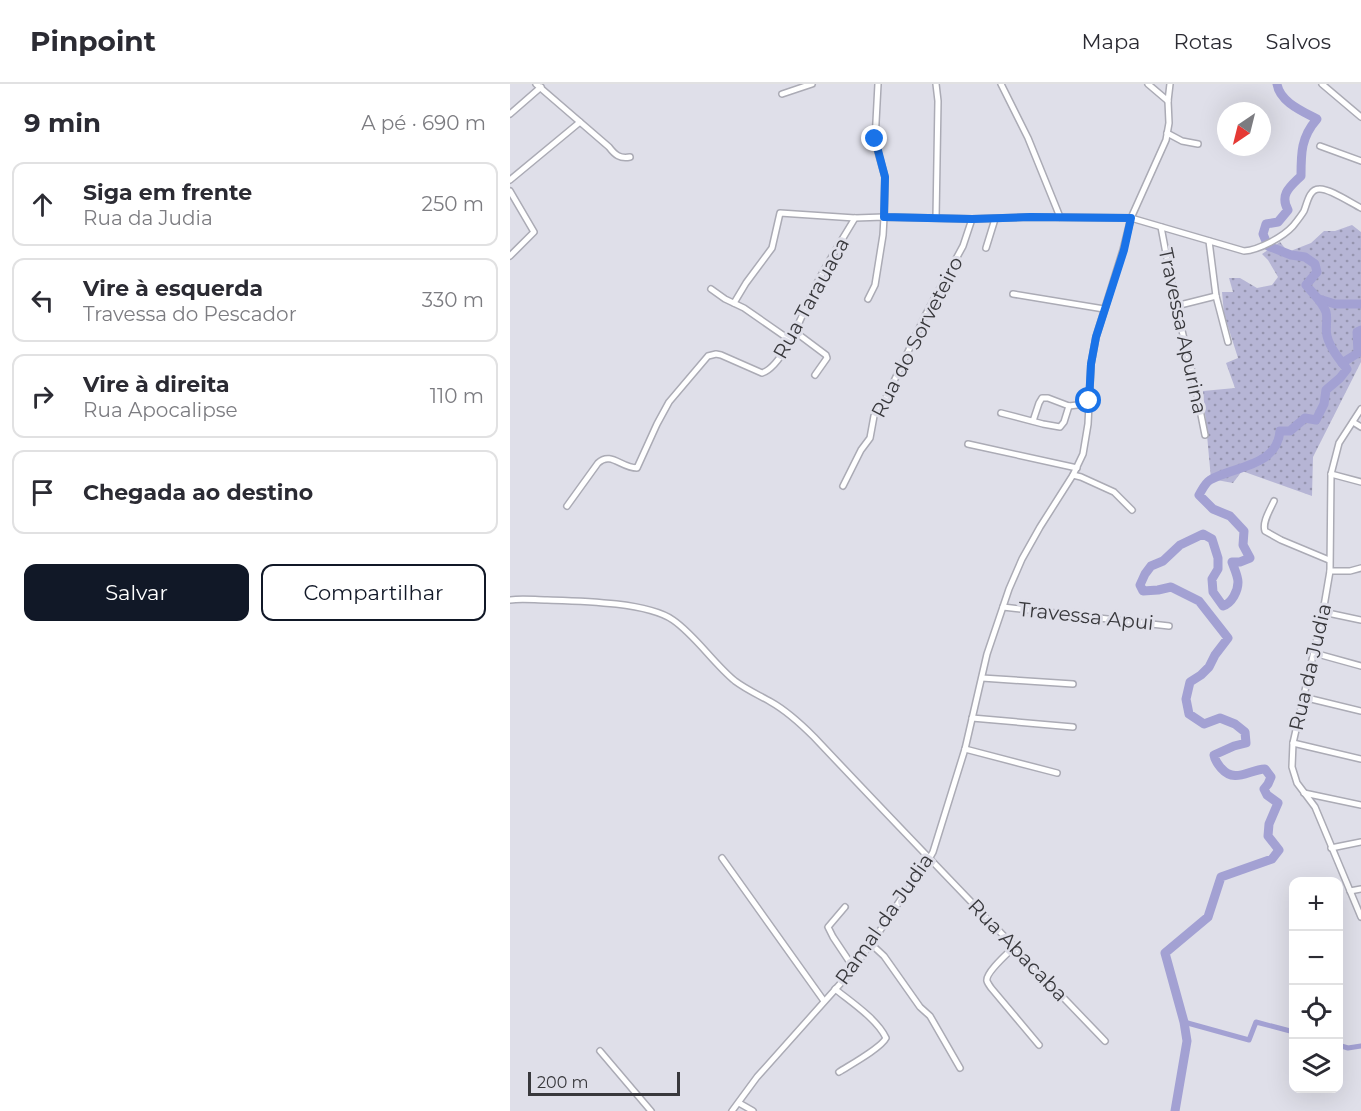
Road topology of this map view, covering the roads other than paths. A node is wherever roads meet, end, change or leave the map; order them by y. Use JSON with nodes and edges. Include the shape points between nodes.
{"nodes":[{"id":1,"x":812,"y":84,"type":"edge"},
{"id":2,"x":878,"y":84,"type":"edge"},
{"id":3,"x":936,"y":84,"type":"edge"},
{"id":4,"x":1001,"y":84,"type":"edge"},
{"id":5,"x":1148,"y":84,"type":"edge"},
{"id":6,"x":1170,"y":84,"type":"edge"},
{"id":7,"x":1323,"y":84,"type":"edge"},
{"id":8,"x":538,"y":86,"type":"edge"},
{"id":9,"x":782,"y":94,"type":"dead end"},
{"id":10,"x":1168,"y":101,"type":"junction"},
{"id":11,"x":510,"y":114,"type":"edge"},
{"id":12,"x":1361,"y":117,"type":"edge"},
{"id":13,"x":580,"y":122,"type":"junction"},
{"id":14,"x":1167,"y":133,"type":"junction"},
{"id":15,"x":1198,"y":144,"type":"dead end"},
{"id":16,"x":1320,"y":146,"type":"dead end"},
{"id":17,"x":630,"y":157,"type":"dead end"},
{"id":18,"x":1361,"y":161,"type":"edge"},
{"id":19,"x":510,"y":180,"type":"edge"},
{"id":20,"x":510,"y":191,"type":"edge"},
{"id":21,"x":1361,"y":208,"type":"edge"},
{"id":22,"x":884,"y":217,"type":"junction"},
{"id":23,"x":1060,"y":217,"type":"junction"},
{"id":24,"x":855,"y":218,"type":"junction"},
{"id":25,"x":936,"y":218,"type":"junction"},
{"id":26,"x":1131,"y":218,"type":"junction"},
{"id":27,"x":972,"y":219,"type":"junction"},
{"id":28,"x":995,"y":219,"type":"junction"},
{"id":29,"x":1161,"y":227,"type":"junction"},
{"id":30,"x":1209,"y":241,"type":"junction"},
{"id":31,"x":986,"y":248,"type":"dead end"},
{"id":32,"x":510,"y":256,"type":"edge"},
{"id":33,"x":711,"y":289,"type":"dead end"},
{"id":34,"x":1013,"y":294,"type":"dead end"},
{"id":35,"x":1216,"y":296,"type":"junction"},
{"id":36,"x":868,"y":299,"type":"dead end"},
{"id":37,"x":734,"y":303,"type":"junction"},
{"id":38,"x":1176,"y":306,"type":"junction"},
{"id":39,"x":1104,"y":309,"type":"junction"},
{"id":40,"x":794,"y":331,"type":"junction"},
{"id":41,"x":790,"y":340,"type":"junction"},
{"id":42,"x":1228,"y":342,"type":"dead end"},
{"id":43,"x":815,"y":375,"type":"dead end"},
{"id":44,"x":1089,"y":401,"type":"junction"},
{"id":45,"x":1069,"y":406,"type":"junction"},
{"id":46,"x":1361,"y":409,"type":"edge"},
{"id":47,"x":1001,"y":413,"type":"dead end"},
{"id":48,"x":1033,"y":422,"type":"junction"},
{"id":49,"x":1353,"y":422,"type":"junction"},
{"id":50,"x":1361,"y":427,"type":"edge"},
{"id":51,"x":1205,"y":435,"type":"dead end"},
{"id":52,"x":968,"y":444,"type":"dead end"},
{"id":53,"x":1077,"y":468,"type":"junction"},
{"id":54,"x":1331,"y":474,"type":"junction"},
{"id":55,"x":1073,"y":475,"type":"junction"},
{"id":56,"x":1361,"y":482,"type":"edge"},
{"id":57,"x":843,"y":486,"type":"dead end"},
{"id":58,"x":1274,"y":501,"type":"dead end"},
{"id":59,"x":567,"y":506,"type":"dead end"},
{"id":60,"x":1132,"y":510,"type":"dead end"},
{"id":61,"x":1329,"y":560,"type":"junction"},
{"id":62,"x":1361,"y":568,"type":"edge"},
{"id":63,"x":1330,"y":571,"type":"junction"},
{"id":64,"x":1350,"y":571,"type":"junction"},
{"id":65,"x":1361,"y":574,"type":"edge"},
{"id":66,"x":510,"y":600,"type":"edge"},
{"id":67,"x":1003,"y":607,"type":"junction"},
{"id":68,"x":1323,"y":612,"type":"junction"},
{"id":69,"x":1361,"y":620,"type":"edge"},
{"id":70,"x":1169,"y":626,"type":"dead end"},
{"id":71,"x":1314,"y":653,"type":"junction"},
{"id":72,"x":1361,"y":666,"type":"edge"},
{"id":73,"x":982,"y":678,"type":"junction"},
{"id":74,"x":1074,"y":684,"type":"dead end"},
{"id":75,"x":1304,"y":697,"type":"junction"},
{"id":76,"x":1361,"y":711,"type":"edge"},
{"id":77,"x":972,"y":718,"type":"junction"},
{"id":78,"x":1074,"y":727,"type":"dead end"},
{"id":79,"x":1293,"y":743,"type":"junction"},
{"id":80,"x":964,"y":749,"type":"junction"},
{"id":81,"x":1361,"y":759,"type":"edge"},
{"id":82,"x":1057,"y":773,"type":"dead end"},
{"id":83,"x":1304,"y":793,"type":"junction"},
{"id":84,"x":1361,"y":805,"type":"edge"},
{"id":85,"x":1361,"y":842,"type":"edge"},
{"id":86,"x":1331,"y":848,"type":"junction"},
{"id":87,"x":722,"y":858,"type":"dead end"},
{"id":88,"x":929,"y":859,"type":"junction"},
{"id":89,"x":1361,"y":889,"type":"edge"},
{"id":90,"x":1350,"y":891,"type":"junction"},
{"id":91,"x":845,"y":907,"type":"dead end"},
{"id":92,"x":1361,"y":917,"type":"edge"},
{"id":93,"x":871,"y":944,"type":"junction"},
{"id":94,"x":1014,"y":947,"type":"junction"},
{"id":95,"x":853,"y":967,"type":"junction"},
{"id":96,"x":835,"y":989,"type":"junction"},
{"id":97,"x":824,"y":1001,"type":"junction"},
{"id":98,"x":1106,"y":1041,"type":"dead end"},
{"id":99,"x":1039,"y":1044,"type":"dead end"},
{"id":100,"x":600,"y":1051,"type":"dead end"},
{"id":101,"x":960,"y":1068,"type":"dead end"},
{"id":102,"x":839,"y":1072,"type":"dead end"},
{"id":103,"x":739,"y":1103,"type":"junction"},
{"id":104,"x":651,"y":1111,"type":"edge"},
{"id":105,"x":732,"y":1111,"type":"edge"},
{"id":106,"x":753,"y":1111,"type":"edge"}],
"edges":[{"from":1,"to":9,"type":"street"},
{"from":2,"to":22,"type":"street","via":[[875,141],[885,177]]},
{"from":3,"to":25,"type":"street"},
{"from":4,"to":23,"type":"street"},
{"from":5,"to":10,"type":"street"},
{"from":6,"to":10,"type":"street"},
{"from":7,"to":12,"type":"street"},
{"from":8,"to":11,"type":"street"},
{"from":8,"to":13,"type":"street"},
{"from":10,"to":14,"type":"street"},
{"from":13,"to":17,"type":"street","via":[[614,153]]},
{"from":13,"to":19,"type":"street"},
{"from":14,"to":15,"type":"street"},
{"from":14,"to":26,"type":"street"},
{"from":16,"to":18,"type":"street"},
{"from":20,"to":32,"type":"street","via":[[534,232]]},
{"from":21,"to":30,"type":"street","via":[[1329,191],[1315,189],[1293,226],[1275,240],[1244,250]]},
{"from":22,"to":24,"type":"street"},
{"from":22,"to":25,"type":"street"},
{"from":22,"to":36,"type":"street","via":[[875,285]]},
{"from":23,"to":26,"type":"street"},
{"from":23,"to":28,"type":"street"},
{"from":24,"to":37,"type":"street","via":[[780,213],[772,248]]},
{"from":24,"to":40,"type":"street","name":"Rua Tarauaca"},
{"from":25,"to":27,"type":"street"},
{"from":26,"to":29,"type":"street"},
{"from":26,"to":39,"type":"street"},
{"from":27,"to":28,"type":"street"},
{"from":27,"to":57,"type":"street","name":"Rua do Sorveteiro","via":[[963,246],[874,416],[870,438]]},
{"from":28,"to":31,"type":"street"},
{"from":29,"to":30,"type":"street"},
{"from":29,"to":38,"type":"street","name":"Travessa Apurina"},
{"from":30,"to":35,"type":"street"},
{"from":33,"to":37,"type":"street"},
{"from":34,"to":39,"type":"street"},
{"from":35,"to":38,"type":"street"},
{"from":35,"to":42,"type":"street"},
{"from":37,"to":41,"type":"street"},
{"from":38,"to":51,"type":"street","name":"Travessa Apurina"},
{"from":39,"to":44,"type":"street","via":[[1091,364]]},
{"from":40,"to":41,"type":"street","name":"Rua Tarauaca"},
{"from":40,"to":43,"type":"street","via":[[826,355]]},
{"from":41,"to":59,"type":"street","name":"Rua Tarauaca","via":[[765,373],[721,355],[708,356],[664,411],[637,468],[602,459]]},
{"from":44,"to":45,"type":"street"},
{"from":44,"to":53,"type":"street","via":[[1084,447]]},
{"from":45,"to":48,"type":"street","via":[[1060,427]]},
{"from":45,"to":48,"type":"street","via":[[1042,398]]},
{"from":46,"to":49,"type":"street","name":"Rua da Judia"},
{"from":47,"to":48,"type":"street"},
{"from":49,"to":50,"type":"street"},
{"from":49,"to":54,"type":"street","name":"Rua da Judia","via":[[1339,443]]},
{"from":52,"to":53,"type":"street"},
{"from":53,"to":55,"type":"street"},
{"from":54,"to":56,"type":"street"},
{"from":54,"to":61,"type":"street","name":"Rua da Judia"},
{"from":55,"to":60,"type":"street","via":[[1114,492]]},
{"from":55,"to":67,"type":"street","name":"Ramal da Judia","via":[[1022,559]]},
{"from":58,"to":61,"type":"street","via":[[1265,531]]},
{"from":61,"to":63,"type":"street","name":"Rua da Judia"},
{"from":62,"to":64,"type":"street"},
{"from":63,"to":64,"type":"street"},
{"from":63,"to":68,"type":"street","name":"Rua da Judia"},
{"from":64,"to":65,"type":"street"},
{"from":66,"to":88,"type":"street","name":"Rua Abacaba","via":[[615,605],[654,611],[675,621],[733,679],[795,719]]},
{"from":67,"to":70,"type":"street","name":"Travessa Apui"},
{"from":67,"to":73,"type":"street","name":"Ramal da Judia"},
{"from":68,"to":69,"type":"street"},
{"from":68,"to":71,"type":"street","name":"Rua da Judia"},
{"from":71,"to":72,"type":"street"},
{"from":71,"to":75,"type":"street","name":"Rua da Judia"},
{"from":73,"to":74,"type":"street"},
{"from":73,"to":77,"type":"street","name":"Ramal da Judia"},
{"from":75,"to":76,"type":"street"},
{"from":75,"to":79,"type":"street","name":"Rua da Judia"},
{"from":77,"to":78,"type":"street"},
{"from":77,"to":80,"type":"street","name":"Ramal da Judia"},
{"from":79,"to":81,"type":"street"},
{"from":79,"to":83,"type":"street","name":"Rua da Judia","via":[[1293,774]]},
{"from":80,"to":82,"type":"street"},
{"from":80,"to":88,"type":"street","name":"Ramal da Judia"},
{"from":83,"to":84,"type":"street"},
{"from":83,"to":86,"type":"street","name":"Rua da Judia","via":[[1315,807]]},
{"from":85,"to":86,"type":"street"},
{"from":86,"to":90,"type":"street","name":"Rua da Judia"},
{"from":87,"to":97,"type":"street"},
{"from":88,"to":93,"type":"street","name":"Ramal da Judia"},
{"from":88,"to":94,"type":"street","name":"Rua Abacaba"},
{"from":89,"to":90,"type":"street"},
{"from":90,"to":92,"type":"street","name":"Rua da Judia"},
{"from":91,"to":95,"type":"street","via":[[828,927]]},
{"from":93,"to":95,"type":"street","name":"Ramal da Judia"},
{"from":93,"to":101,"type":"street","via":[[930,1016]]},
{"from":94,"to":98,"type":"street","name":"Rua Abacaba"},
{"from":94,"to":99,"type":"street","via":[[986,980]]},
{"from":95,"to":96,"type":"street","name":"Ramal da Judia"},
{"from":96,"to":97,"type":"street","name":"Ramal da Judia"},
{"from":96,"to":102,"type":"street","via":[[873,1021],[886,1039]]},
{"from":97,"to":103,"type":"street","name":"Ramal da Judia"},
{"from":100,"to":104,"type":"street"},
{"from":103,"to":105,"type":"street","name":"Ramal da Judia"},
{"from":103,"to":106,"type":"street"}]}
